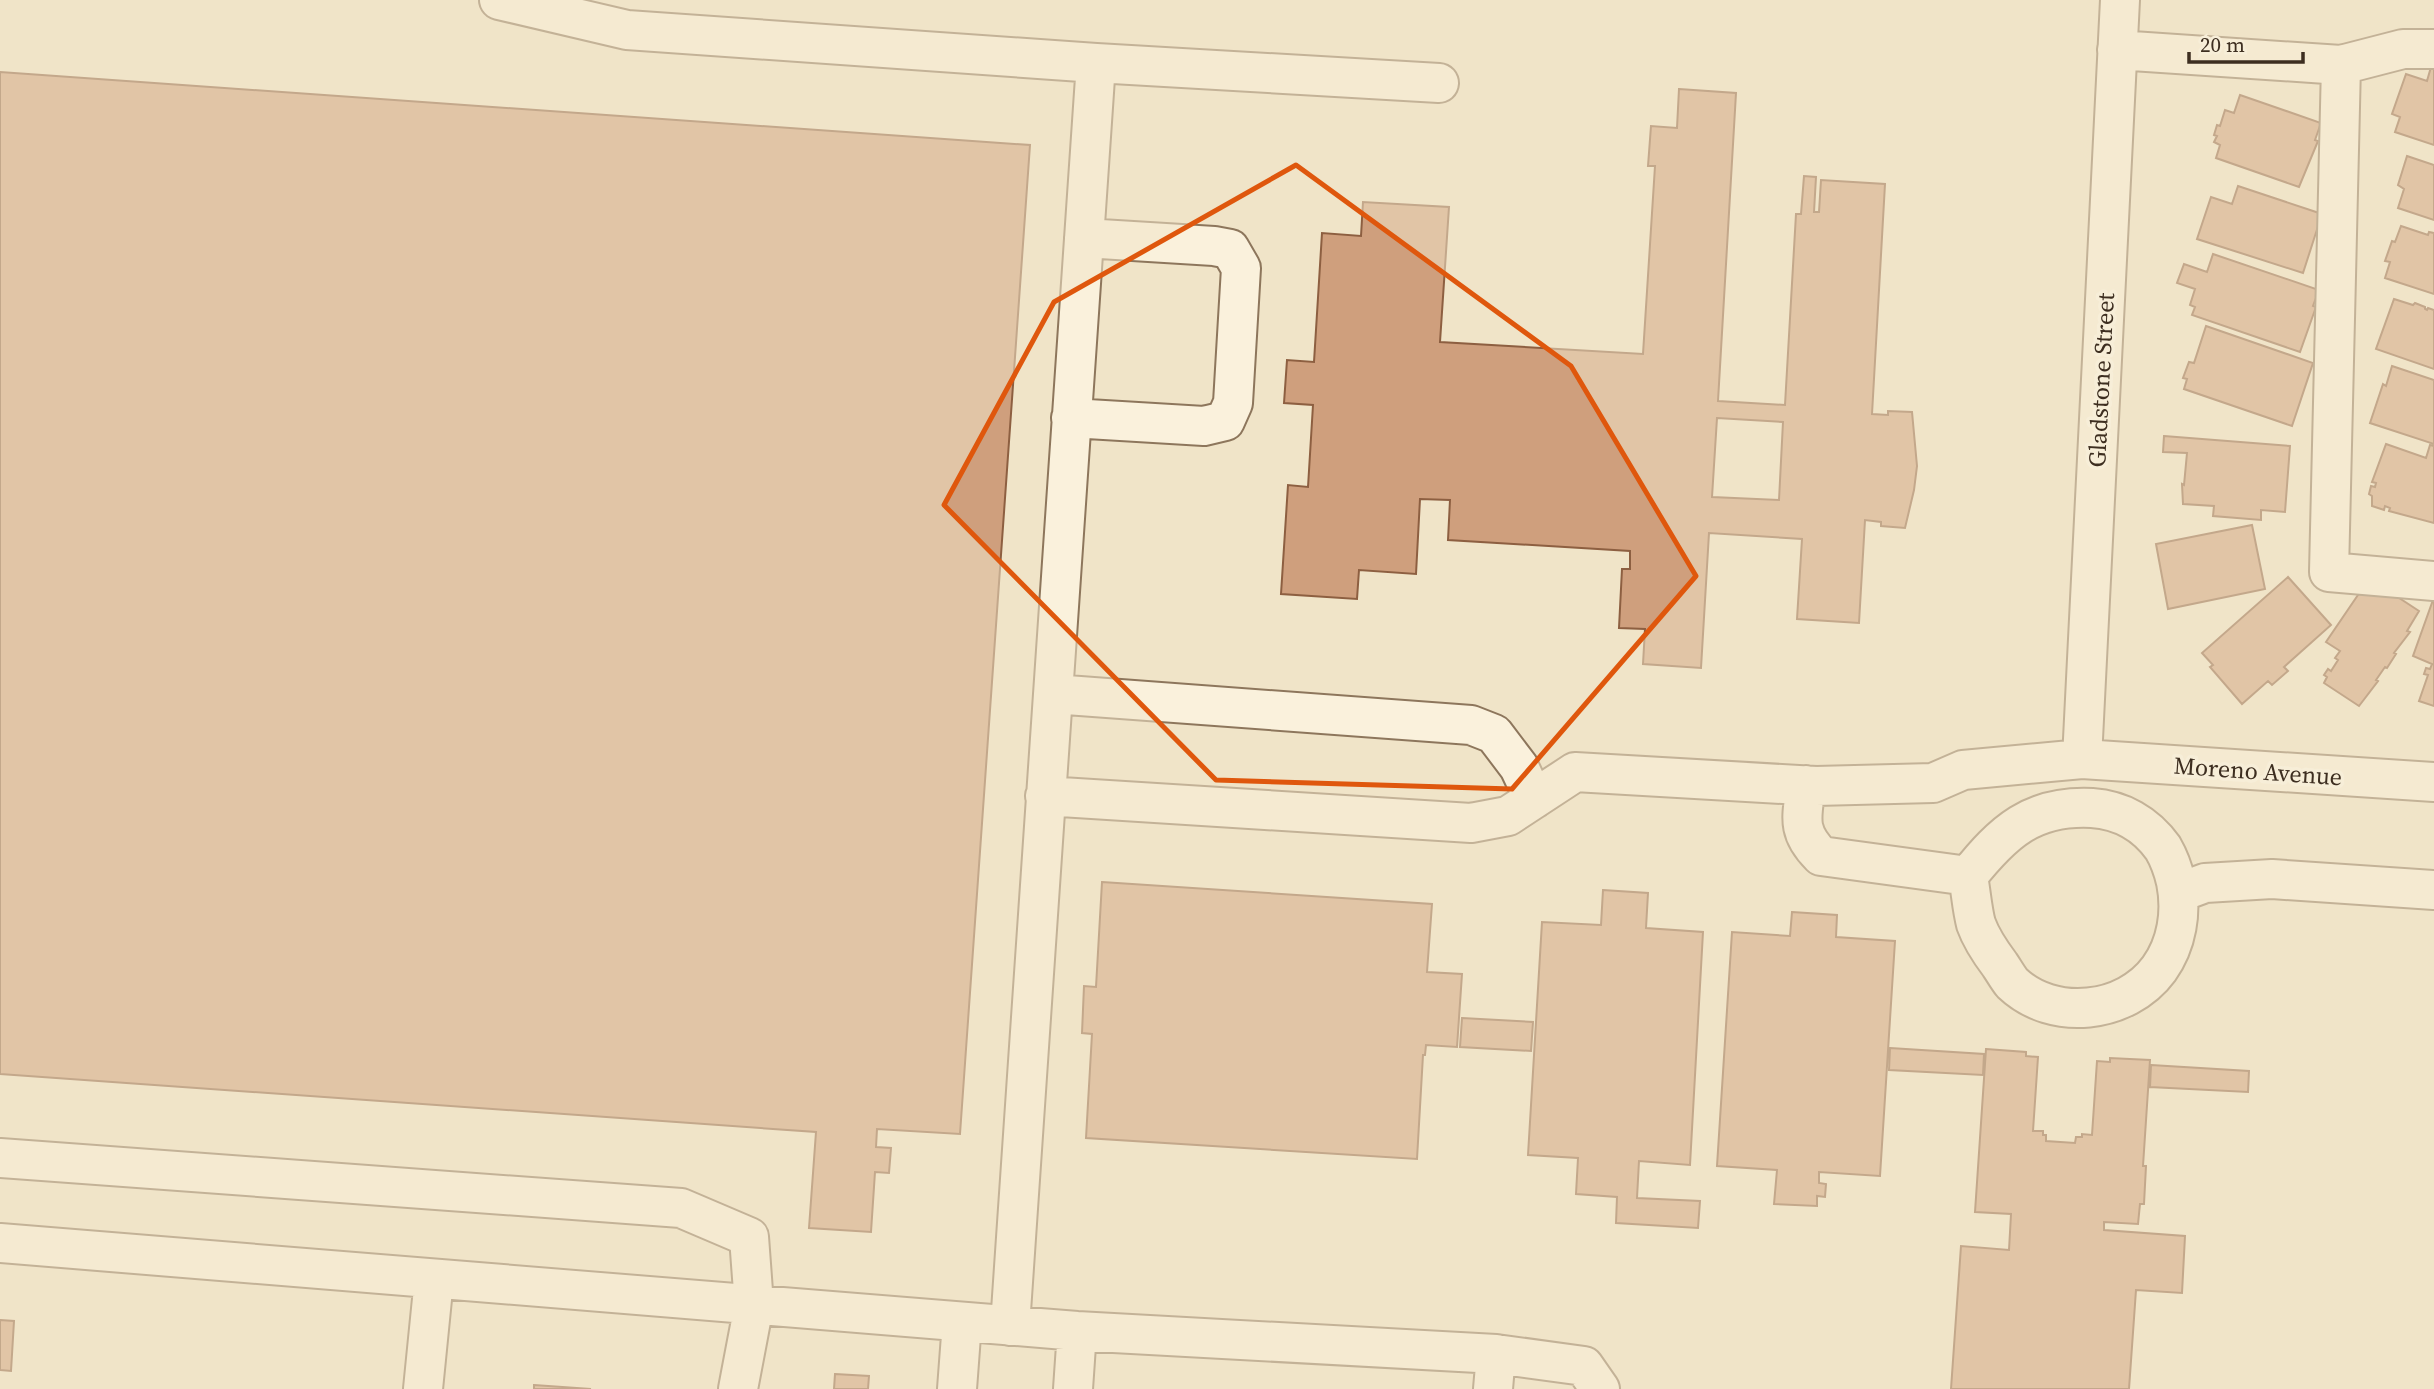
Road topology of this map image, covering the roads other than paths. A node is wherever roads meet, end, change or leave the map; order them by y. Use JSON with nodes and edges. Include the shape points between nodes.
{"nodes":[{"id":1,"x":499,"y":0,"type":"edge"},
{"id":2,"x":2120,"y":0,"type":"edge"},
{"id":3,"x":2434,"y":49,"type":"edge"},
{"id":4,"x":2117,"y":50,"type":"junction"},
{"id":5,"x":1096,"y":63,"type":"junction"},
{"id":6,"x":2341,"y":65,"type":"junction"},
{"id":7,"x":1438,"y":83,"type":"dead end"},
{"id":8,"x":1084,"y":238,"type":"junction"},
{"id":9,"x":1071,"y":418,"type":"junction"},
{"id":10,"x":2434,"y":581,"type":"edge"},
{"id":11,"x":1053,"y":694,"type":"junction"},
{"id":12,"x":2082,"y":759,"type":"junction"},
{"id":13,"x":2434,"y":782,"type":"edge"},
{"id":14,"x":1806,"y":785,"type":"junction"},
{"id":15,"x":1045,"y":796,"type":"junction"},
{"id":16,"x":1534,"y":799,"type":"junction"},
{"id":17,"x":1968,"y":876,"type":"junction"},
{"id":18,"x":2434,"y":890,"type":"edge"},
{"id":19,"x":2178,"y":893,"type":"junction"},
{"id":20,"x":0,"y":1158,"type":"edge"},
{"id":21,"x":0,"y":1243,"type":"edge"},
{"id":22,"x":434,"y":1279,"type":"junction"},
{"id":23,"x":754,"y":1305,"type":"junction"},
{"id":24,"x":961,"y":1322,"type":"junction"},
{"id":25,"x":1010,"y":1326,"type":"junction"},
{"id":26,"x":1077,"y":1331,"type":"junction"},
{"id":27,"x":1495,"y":1371,"type":"edge"},
{"id":28,"x":424,"y":1389,"type":"edge"},
{"id":29,"x":738,"y":1389,"type":"edge"},
{"id":30,"x":957,"y":1389,"type":"edge"},
{"id":31,"x":1073,"y":1389,"type":"edge"},
{"id":32,"x":1600,"y":1389,"type":"edge"}],
"edges":[{"from":1,"to":5,"type":"street","via":[[627,30]]},
{"from":2,"to":4,"type":"street","name":"Gladstone Street"},
{"from":3,"to":6,"type":"street","via":[[2403,49]]},
{"from":4,"to":6,"type":"street"},
{"from":4,"to":12,"type":"street","name":"Gladstone Street"},
{"from":5,"to":7,"type":"street"},
{"from":5,"to":8,"type":"street"},
{"from":6,"to":10,"type":"street","via":[[2329,572]]},
{"from":8,"to":9,"type":"street"},
{"from":8,"to":9,"type":"street","via":[[1230,249],[1241,268],[1233,404],[1225,421],[1204,426]]},
{"from":9,"to":11,"type":"street"},
{"from":11,"to":15,"type":"street"},
{"from":11,"to":16,"type":"street","via":[[1471,725],[1494,734],[1519,767]]},
{"from":12,"to":13,"type":"street","name":"Moreno Avenue"},
{"from":12,"to":14,"type":"street","name":"Moreno Avenue","via":[[1963,770],[1933,783]]},
{"from":14,"to":16,"type":"street","name":"Moreno Avenue","via":[[1575,772]]},
{"from":14,"to":17,"type":"street","via":[[1802,823],[1808,843],[1821,856]]},
{"from":15,"to":16,"type":"street","name":"Moreno Avenue","via":[[1471,823],[1508,816]]},
{"from":15,"to":25,"type":"street"},
{"from":17,"to":19,"type":"street","via":[[2012,828],[2043,812],[2074,807],[2106,809],[2130,817],[2153,834],[2171,861]]},
{"from":17,"to":19,"type":"street","via":[[1976,925],[2013,983],[2042,1002],[2067,1009],[2120,999],[2159,969],[2179,920]]},
{"from":18,"to":19,"type":"street","via":[[2272,879],[2206,883]]},
{"from":20,"to":23,"type":"street","via":[[681,1208],[749,1237]]},
{"from":21,"to":22,"type":"street"},
{"from":22,"to":23,"type":"street"},
{"from":22,"to":28,"type":"street"},
{"from":23,"to":24,"type":"street"},
{"from":23,"to":29,"type":"street"},
{"from":24,"to":25,"type":"street"},
{"from":24,"to":30,"type":"street"},
{"from":25,"to":26,"type":"street"},
{"from":26,"to":27,"type":"street"},
{"from":26,"to":31,"type":"street"},
{"from":27,"to":32,"type":"street","via":[[1584,1366]]}]}
